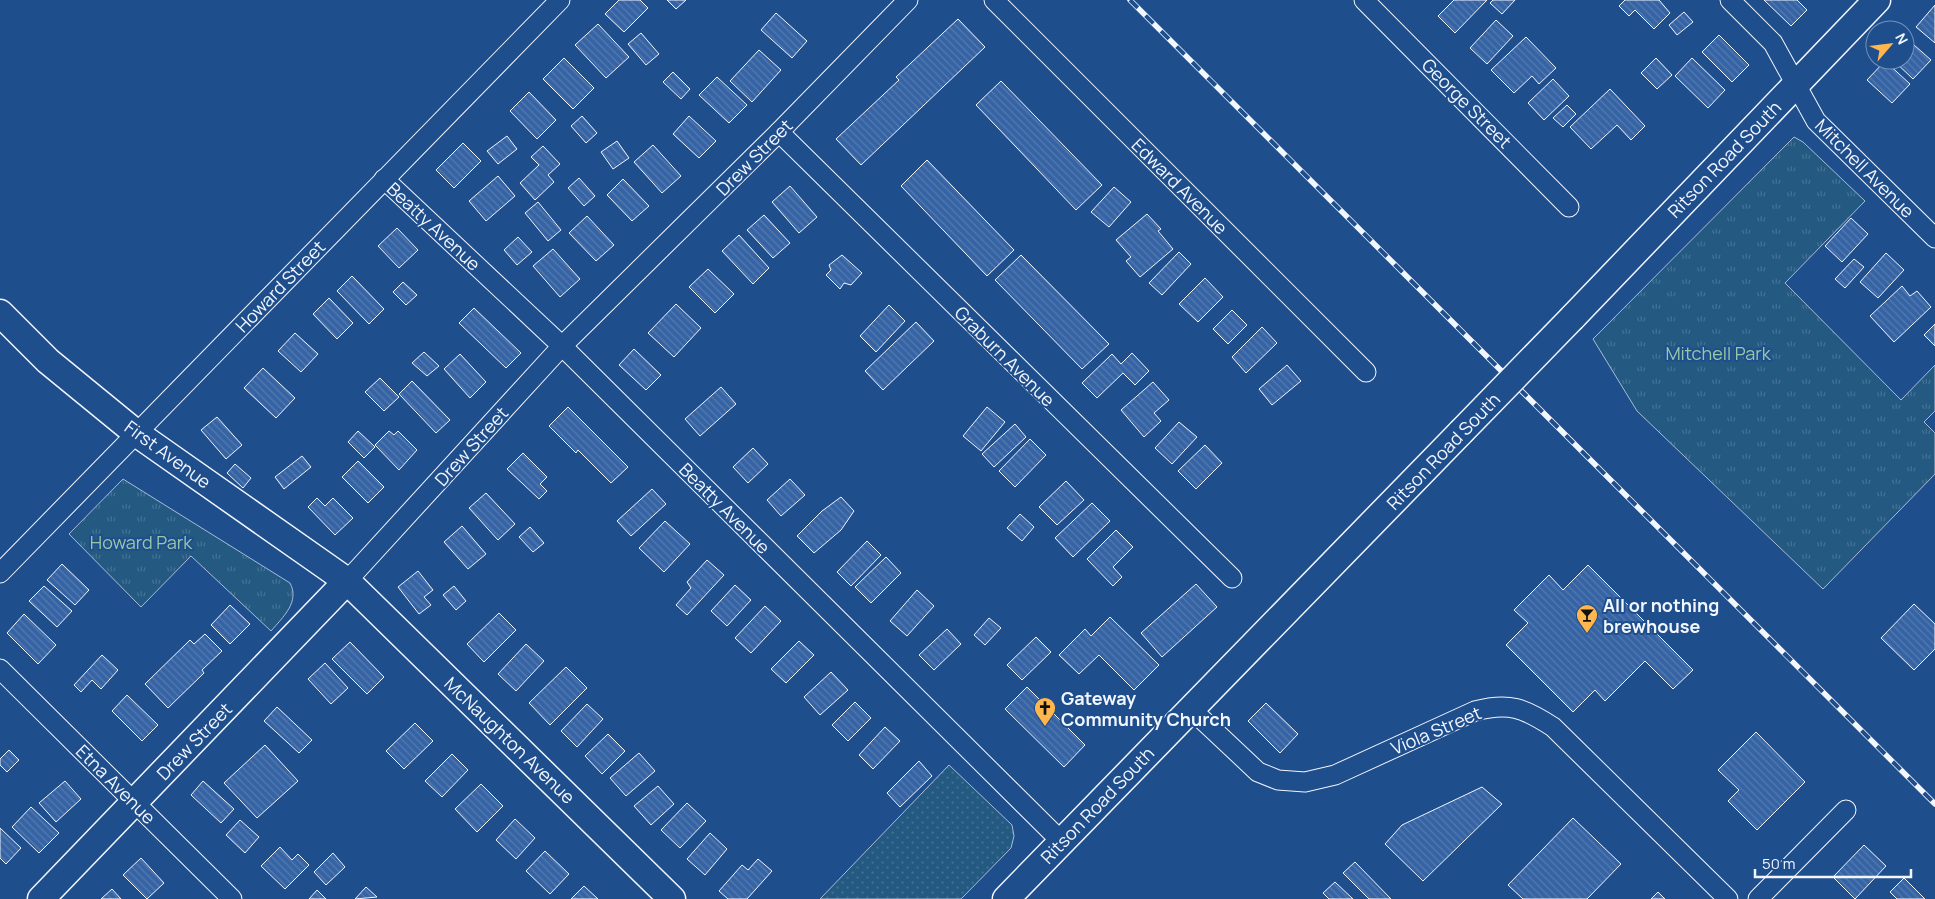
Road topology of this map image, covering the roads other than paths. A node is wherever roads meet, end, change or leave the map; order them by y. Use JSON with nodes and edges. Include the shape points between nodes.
{"nodes":[{"id":1,"x":560,"y":0,"type":"edge"},
{"id":2,"x":908,"y":0,"type":"edge"},
{"id":3,"x":994,"y":0,"type":"edge"},
{"id":4,"x":1364,"y":0,"type":"edge"},
{"id":5,"x":1730,"y":0,"type":"edge"},
{"id":6,"x":1877,"y":0,"type":"edge"},
{"id":7,"x":1796,"y":84,"type":"junction"},
{"id":8,"x":779,"y":132,"type":"junction"},
{"id":9,"x":384,"y":179,"type":"junction"},
{"id":10,"x":1569,"y":207,"type":"dead end"},
{"id":11,"x":1935,"y":238,"type":"edge"},
{"id":12,"x":0,"y":313,"type":"edge"},
{"id":13,"x":562,"y":346,"type":"junction"},
{"id":14,"x":1366,"y":372,"type":"dead end"},
{"id":15,"x":136,"y":433,"type":"junction"},
{"id":16,"x":0,"y":573,"type":"edge"},
{"id":17,"x":1232,"y":578,"type":"dead end"},
{"id":18,"x":347,"y":581,"type":"junction"},
{"id":19,"x":0,"y":669,"type":"edge"},
{"id":20,"x":1191,"y":709,"type":"junction"},
{"id":21,"x":134,"y":803,"type":"junction"},
{"id":22,"x":1846,"y":810,"type":"dead end"},
{"id":23,"x":1062,"y":842,"type":"junction"},
{"id":24,"x":41,"y":899,"type":"edge"},
{"id":25,"x":232,"y":899,"type":"edge"},
{"id":26,"x":672,"y":899,"type":"edge"},
{"id":27,"x":1006,"y":899,"type":"edge"},
{"id":28,"x":1728,"y":899,"type":"edge"},
{"id":29,"x":1758,"y":899,"type":"edge"}],
"edges":[{"from":1,"to":9,"type":"street","name":"Howard Street"},
{"from":2,"to":8,"type":"street","name":"Drew Street"},
{"from":3,"to":14,"type":"street","name":"Edward Avenue"},
{"from":4,"to":10,"type":"street","name":"George Street"},
{"from":5,"to":7,"type":"street","name":"Mitchell Avenue","via":[[1773,43]]},
{"from":6,"to":7,"type":"main road","name":"Ritson Road South"},
{"from":7,"to":11,"type":"street","name":"Mitchell Avenue","via":[[1816,121]]},
{"from":7,"to":20,"type":"main road","name":"Ritson Road South","bridge":true},
{"from":8,"to":13,"type":"street","name":"Drew Street"},
{"from":8,"to":17,"type":"street","name":"Graburn Avenue"},
{"from":9,"to":13,"type":"street","name":"Beatty Avenue"},
{"from":9,"to":15,"type":"street","name":"Howard Street"},
{"from":12,"to":15,"type":"main road","name":"First Avenue","via":[[48,361]]},
{"from":13,"to":18,"type":"street","name":"Drew Street"},
{"from":13,"to":23,"type":"street","name":"Beatty Avenue"},
{"from":15,"to":16,"type":"street","name":"Howard Street"},
{"from":15,"to":18,"type":"main road","name":"First Avenue"},
{"from":18,"to":21,"type":"main road","name":"Drew Street"},
{"from":18,"to":26,"type":"main road","name":"McNaughton Avenue"},
{"from":19,"to":21,"type":"street","name":"Etna Avenue"},
{"from":20,"to":23,"type":"main road","name":"Ritson Road South"},
{"from":20,"to":28,"type":"street","name":"Viola Street","via":[[1258,772],[1278,780],[1304,782],[1335,775],[1475,710],[1512,706],[1530,712],[1553,727]]},
{"from":21,"to":24,"type":"main road","name":"Drew Street"},
{"from":21,"to":25,"type":"street","name":"Etna Avenue"},
{"from":22,"to":29,"type":"street"},
{"from":23,"to":27,"type":"main road","name":"Ritson Road South"}]}
